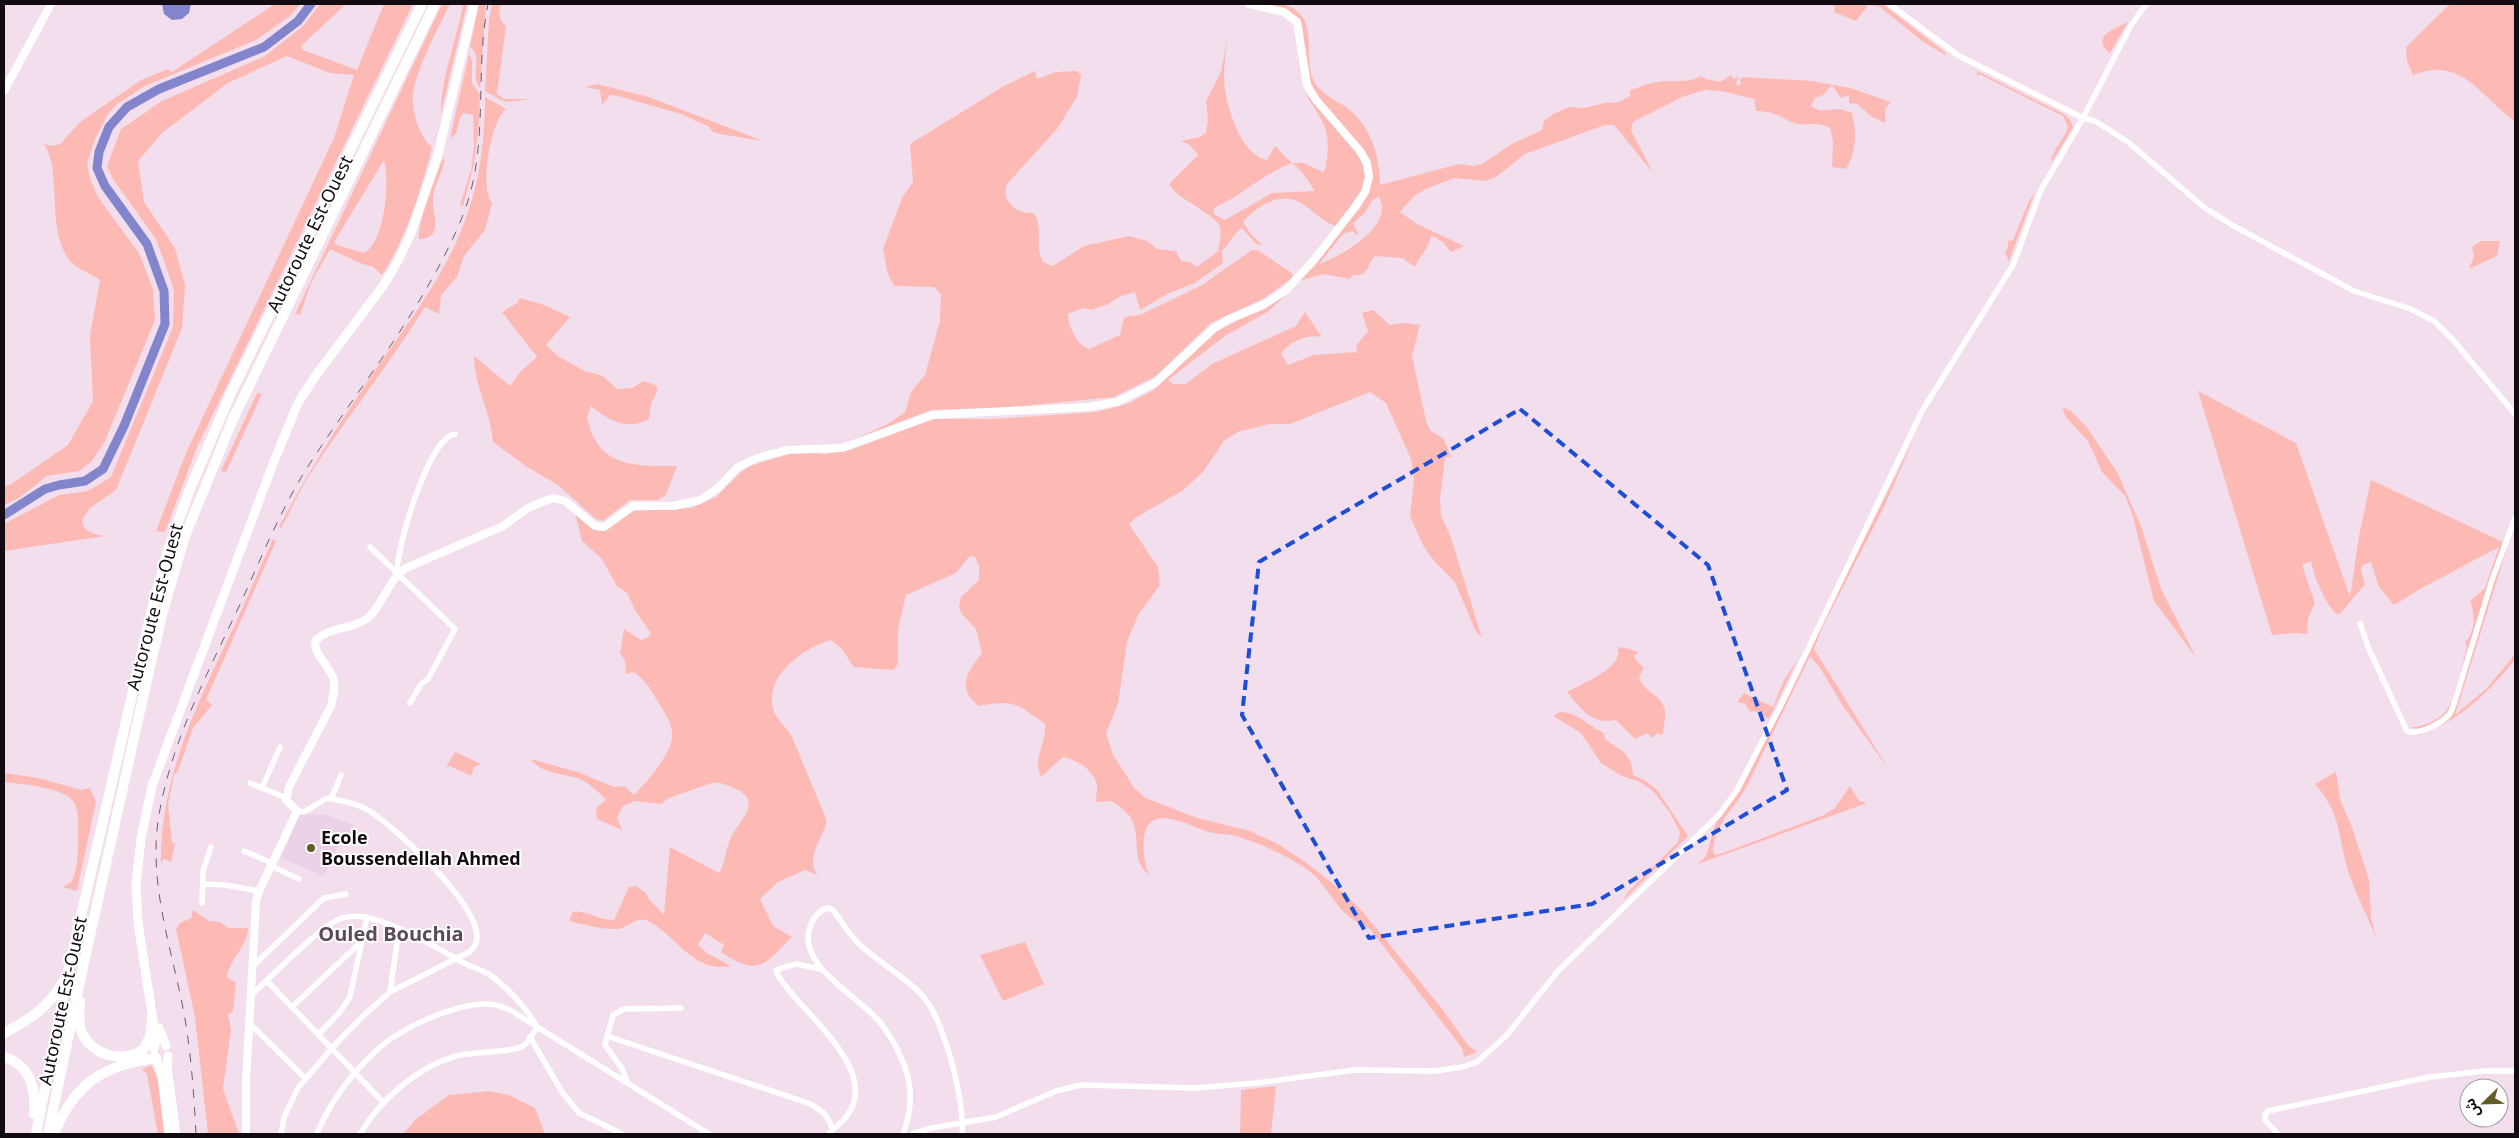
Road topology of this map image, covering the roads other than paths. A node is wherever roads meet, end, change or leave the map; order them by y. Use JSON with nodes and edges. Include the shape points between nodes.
{"nodes":[{"id":1,"x":51,"y":4,"type":"edge"},
{"id":2,"x":422,"y":4,"type":"edge"},
{"id":3,"x":435,"y":4,"type":"edge"},
{"id":4,"x":474,"y":4,"type":"edge"},
{"id":5,"x":1249,"y":4,"type":"edge"},
{"id":6,"x":1889,"y":4,"type":"edge"},
{"id":7,"x":2146,"y":4,"type":"edge"},
{"id":8,"x":4,"y":91,"type":"edge"},
{"id":9,"x":2083,"y":118,"type":"junction"},
{"id":10,"x":2515,"y":414,"type":"edge"},
{"id":11,"x":455,"y":434,"type":"dead end"},
{"id":12,"x":2515,"y":518,"type":"edge"},
{"id":13,"x":370,"y":547,"type":"dead end"},
{"id":14,"x":397,"y":574,"type":"junction"},
{"id":15,"x":2360,"y":623,"type":"dead end"},
{"id":16,"x":410,"y":703,"type":"dead end"},
{"id":17,"x":280,"y":747,"type":"dead end"},
{"id":18,"x":341,"y":775,"type":"dead end"},
{"id":19,"x":250,"y":783,"type":"dead end"},
{"id":20,"x":262,"y":788,"type":"junction"},
{"id":21,"x":286,"y":798,"type":"junction"},
{"id":22,"x":331,"y":799,"type":"junction"},
{"id":23,"x":297,"y":811,"type":"junction"},
{"id":24,"x":211,"y":847,"type":"dead end"},
{"id":25,"x":244,"y":851,"type":"dead end"},
{"id":26,"x":272,"y":865,"type":"junction"},
{"id":27,"x":299,"y":879,"type":"dead end"},
{"id":28,"x":204,"y":884,"type":"junction"},
{"id":29,"x":259,"y":891,"type":"junction"},
{"id":30,"x":346,"y":894,"type":"dead end"},
{"id":31,"x":202,"y":903,"type":"dead end"},
{"id":32,"x":367,"y":917,"type":"junction"},
{"id":33,"x":399,"y":929,"type":"junction"},
{"id":34,"x":361,"y":942,"type":"junction"},
{"id":35,"x":143,"y":955,"type":"junction"},
{"id":36,"x":456,"y":958,"type":"junction"},
{"id":37,"x":254,"y":965,"type":"junction"},
{"id":38,"x":822,"y":969,"type":"junction"},
{"id":39,"x":68,"y":972,"type":"junction"},
{"id":40,"x":82,"y":972,"type":"junction"},
{"id":41,"x":267,"y":981,"type":"junction"},
{"id":42,"x":390,"y":992,"type":"junction"},
{"id":43,"x":252,"y":994,"type":"junction"},
{"id":44,"x":292,"y":1007,"type":"junction"},
{"id":45,"x":681,"y":1008,"type":"dead end"},
{"id":46,"x":152,"y":1019,"type":"junction"},
{"id":47,"x":250,"y":1024,"type":"junction"},
{"id":48,"x":537,"y":1027,"type":"junction"},
{"id":49,"x":4,"y":1033,"type":"edge"},
{"id":50,"x":318,"y":1035,"type":"junction"},
{"id":51,"x":607,"y":1036,"type":"junction"},
{"id":52,"x":530,"y":1037,"type":"junction"},
{"id":53,"x":166,"y":1046,"type":"junction"},
{"id":54,"x":331,"y":1049,"type":"junction"},
{"id":55,"x":152,"y":1056,"type":"junction"},
{"id":56,"x":168,"y":1056,"type":"junction"},
{"id":57,"x":4,"y":1057,"type":"edge"},
{"id":58,"x":2515,"y":1071,"type":"edge"},
{"id":59,"x":355,"y":1074,"type":"junction"},
{"id":60,"x":305,"y":1078,"type":"junction"},
{"id":61,"x":628,"y":1084,"type":"junction"},
{"id":62,"x":383,"y":1102,"type":"junction"},
{"id":63,"x":963,"y":1122,"type":"junction"},
{"id":64,"x":831,"y":1132,"type":"edge"},
{"id":65,"x":34,"y":1134,"type":"edge"},
{"id":66,"x":48,"y":1134,"type":"edge"},
{"id":67,"x":54,"y":1134,"type":"edge"},
{"id":68,"x":169,"y":1134,"type":"edge"},
{"id":69,"x":176,"y":1134,"type":"edge"},
{"id":70,"x":246,"y":1134,"type":"edge"},
{"id":71,"x":281,"y":1134,"type":"edge"},
{"id":72,"x":317,"y":1134,"type":"edge"},
{"id":73,"x":360,"y":1134,"type":"edge"},
{"id":74,"x":622,"y":1134,"type":"edge"},
{"id":75,"x":709,"y":1134,"type":"edge"},
{"id":76,"x":903,"y":1134,"type":"edge"},
{"id":77,"x":912,"y":1134,"type":"edge"},
{"id":78,"x":962,"y":1134,"type":"edge"},
{"id":79,"x":2278,"y":1134,"type":"edge"}],
"edges":[{"from":1,"to":8,"type":"street"},
{"from":2,"to":39,"type":"highway","name":"Autoroute Est-Ouest","via":[[231,393],[182,511],[159,578]]},
{"from":3,"to":40,"type":"highway","name":"Autoroute Est-Ouest","via":[[233,418],[185,536],[164,611]]},
{"from":4,"to":35,"type":"main road","via":[[442,137],[412,233],[383,286],[298,403],[152,786],[136,884]]},
{"from":5,"to":14,"type":"street","via":[[1284,12],[1297,22],[1307,85],[1360,151],[1367,163],[1368,182],[1362,198],[1349,216],[1285,292],[1213,328],[1155,383],[1129,397],[1100,406],[932,415],[842,448],[787,450],[738,467],[718,488],[700,500],[679,505],[633,506],[604,527],[595,526],[565,501],[554,498],[528,508],[503,526],[428,557]]},
{"from":6,"to":9,"type":"street","via":[[1959,56]]},
{"from":7,"to":9,"type":"street"},
{"from":9,"to":10,"type":"street","via":[[2128,142],[2200,203],[2232,225],[2354,291],[2411,309],[2434,321],[2454,340]]},
{"from":9,"to":63,"type":"street","via":[[2041,190],[2009,271],[1922,411],[1737,790],[1719,815],[1558,971],[1492,1050],[1477,1062],[1435,1071],[1353,1070],[1195,1088],[1082,1084],[1056,1091],[996,1117]]},
{"from":11,"to":14,"type":"street","via":[[445,439],[424,474],[412,505],[397,561]]},
{"from":12,"to":15,"type":"street","via":[[2492,580],[2455,701],[2443,720],[2417,732],[2407,731]]},
{"from":13,"to":14,"type":"street"},
{"from":14,"to":16,"type":"street","via":[[455,629],[432,672]]},
{"from":14,"to":21,"type":"street","via":[[368,617],[347,628],[332,630],[315,642],[315,648],[332,676],[334,694]]},
{"from":17,"to":20,"type":"street"},
{"from":18,"to":22,"type":"street"},
{"from":19,"to":20,"type":"street"},
{"from":20,"to":21,"type":"street"},
{"from":21,"to":23,"type":"street"},
{"from":22,"to":23,"type":"street","via":[[323,800],[304,812]]},
{"from":22,"to":36,"type":"street","via":[[368,810],[410,844],[444,879],[470,915],[478,935],[472,949]]},
{"from":23,"to":26,"type":"street"},
{"from":24,"to":28,"type":"street","via":[[203,871]]},
{"from":25,"to":26,"type":"street"},
{"from":26,"to":27,"type":"street"},
{"from":26,"to":29,"type":"street"},
{"from":28,"to":29,"type":"street"},
{"from":28,"to":31,"type":"street"},
{"from":29,"to":37,"type":"street"},
{"from":30,"to":37,"type":"street","via":[[324,898]]},
{"from":32,"to":33,"type":"street"},
{"from":32,"to":34,"type":"street"},
{"from":32,"to":41,"type":"street","via":[[355,915],[334,921]]},
{"from":33,"to":36,"type":"street"},
{"from":33,"to":42,"type":"street"},
{"from":34,"to":44,"type":"street"},
{"from":34,"to":50,"type":"street","via":[[347,1004]]},
{"from":35,"to":46,"type":"main road"},
{"from":35,"to":53,"type":"main road","via":[[161,1038]]},
{"from":36,"to":42,"type":"street"},
{"from":36,"to":48,"type":"street","via":[[494,979],[530,1014]]},
{"from":37,"to":43,"type":"street"},
{"from":38,"to":63,"type":"street","via":[[809,946],[808,933],[818,913],[828,908],[861,946],[921,994],[929,1005],[940,1028],[953,1072]]},
{"from":38,"to":64,"type":"street","via":[[796,964],[776,970],[850,1066],[855,1083],[854,1104],[850,1114]]},
{"from":38,"to":76,"type":"street","via":[[874,1015],[894,1043],[912,1098]]},
{"from":39,"to":49,"type":"highway","via":[[42,1010]]},
{"from":39,"to":65,"type":"highway","name":"Autoroute Est-Ouest"},
{"from":40,"to":55,"type":"highway","via":[[79,1021],[87,1042],[108,1056]]},
{"from":40,"to":66,"type":"highway","name":"Autoroute Est-Ouest"},
{"from":41,"to":43,"type":"street"},
{"from":41,"to":44,"type":"street"},
{"from":42,"to":54,"type":"street"},
{"from":43,"to":47,"type":"street"},
{"from":44,"to":50,"type":"street"},
{"from":45,"to":51,"type":"street","via":[[618,1010]]},
{"from":46,"to":55,"type":"main road","via":[[156,1040]]},
{"from":46,"to":55,"type":"highway","via":[[147,1044]]},
{"from":47,"to":60,"type":"street"},
{"from":47,"to":70,"type":"street"},
{"from":48,"to":52,"type":"street"},
{"from":48,"to":59,"type":"street","via":[[498,1005],[462,1007],[430,1019],[388,1042]]},
{"from":48,"to":61,"type":"street"},
{"from":50,"to":54,"type":"street"},
{"from":51,"to":61,"type":"street","via":[[607,1050],[621,1067]]},
{"from":51,"to":64,"type":"street","via":[[808,1103],[831,1121]]},
{"from":52,"to":62,"type":"street","via":[[523,1046],[515,1049],[478,1051],[442,1061],[415,1076]]},
{"from":52,"to":74,"type":"street","via":[[562,1092],[579,1113]]},
{"from":53,"to":55,"type":"main road","via":[[160,1044]]},
{"from":53,"to":56,"type":"main road"},
{"from":54,"to":59,"type":"street"},
{"from":54,"to":60,"type":"street"},
{"from":55,"to":56,"type":"main road","via":[[163,1060]]},
{"from":55,"to":67,"type":"highway","via":[[112,1068],[86,1084],[66,1108]]},
{"from":55,"to":68,"type":"main road"},
{"from":56,"to":69,"type":"main road"},
{"from":57,"to":65,"type":"highway","via":[[19,1065],[31,1080]]},
{"from":58,"to":79,"type":"street","via":[[2430,1077],[2268,1111],[2265,1120]]},
{"from":59,"to":62,"type":"street"},
{"from":59,"to":72,"type":"street","via":[[332,1102]]},
{"from":60,"to":71,"type":"street","via":[[290,1103]]},
{"from":61,"to":75,"type":"street"},
{"from":62,"to":73,"type":"street"},
{"from":63,"to":77,"type":"street"},
{"from":63,"to":78,"type":"street"}]}
